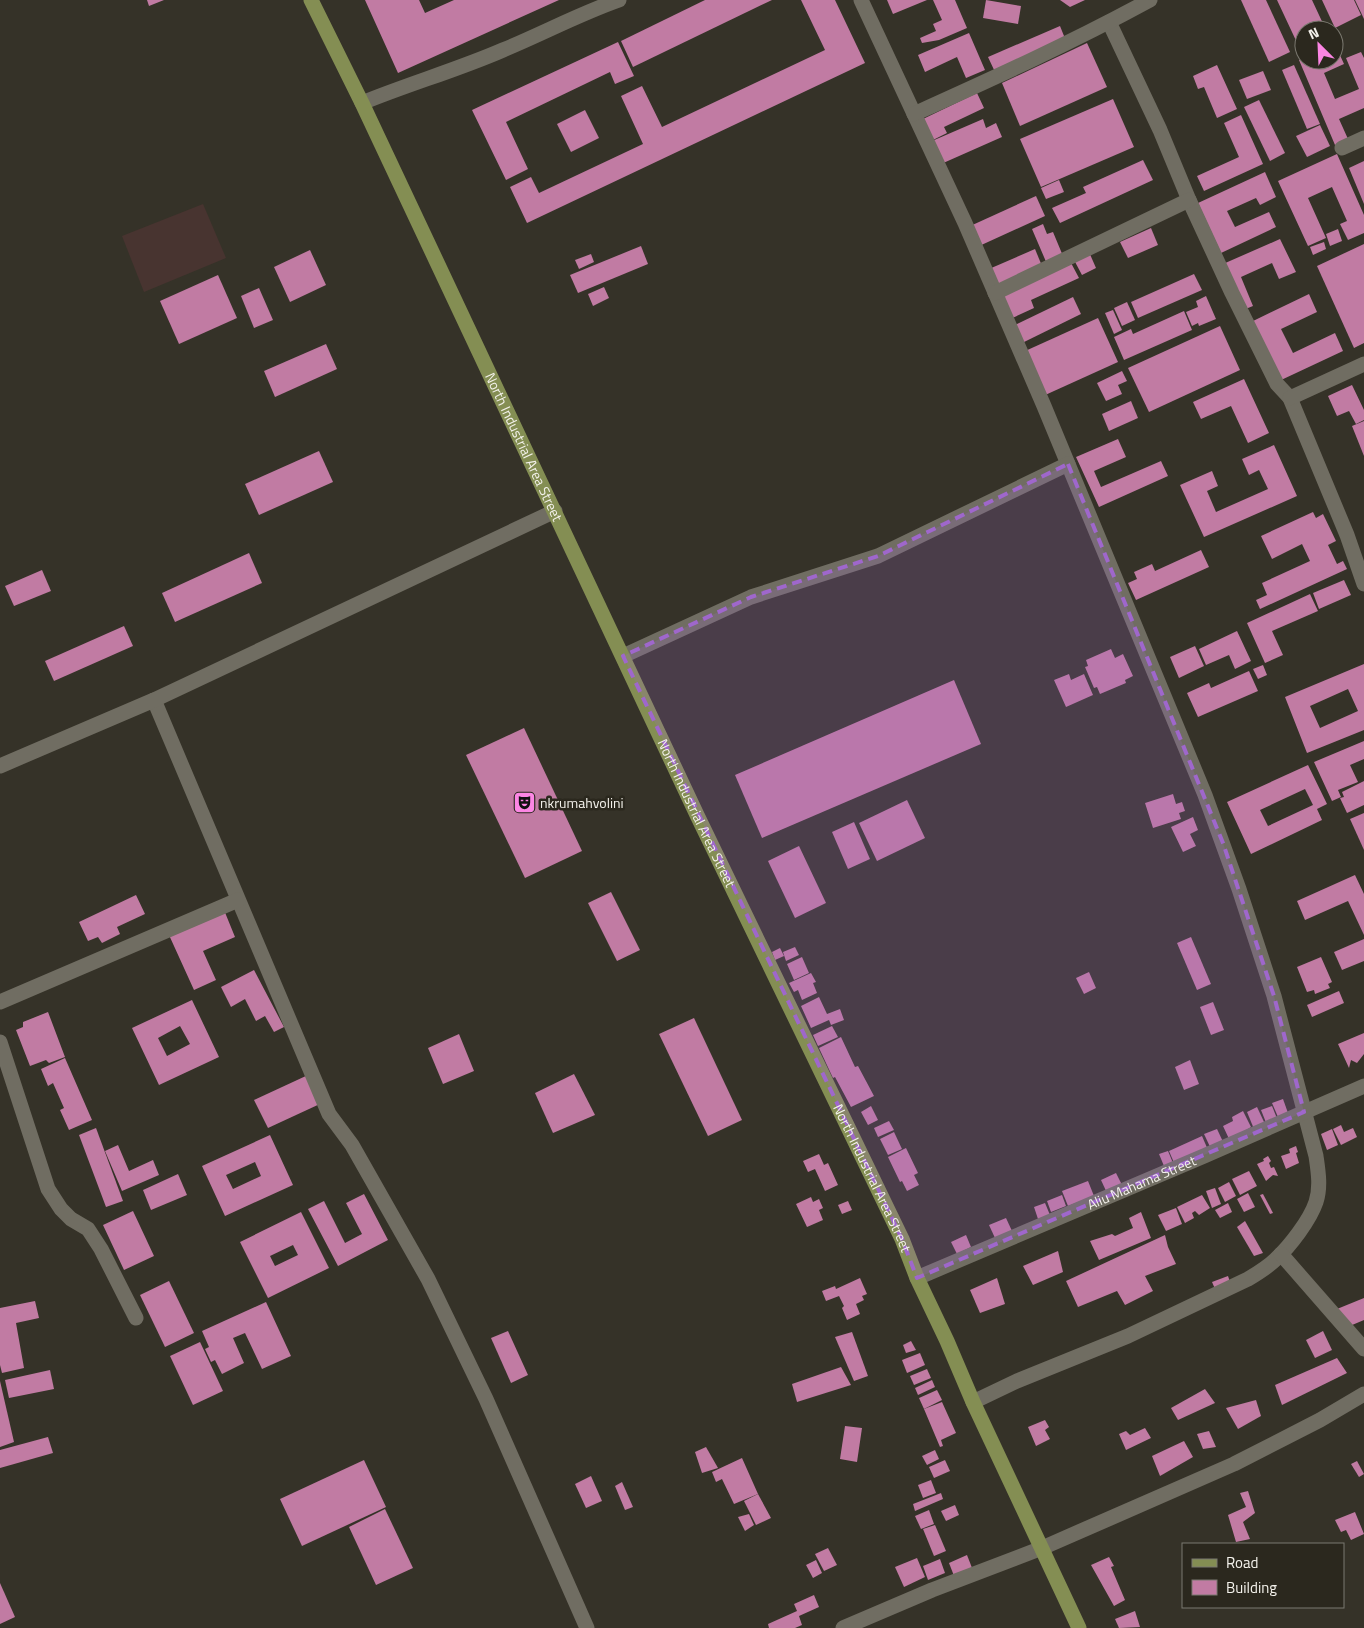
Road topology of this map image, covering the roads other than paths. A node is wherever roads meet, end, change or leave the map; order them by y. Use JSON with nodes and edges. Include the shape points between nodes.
{"nodes":[{"id":1,"x":311,"y":0,"type":"edge"},
{"id":2,"x":620,"y":0,"type":"edge"},
{"id":3,"x":861,"y":0,"type":"edge"},
{"id":4,"x":1150,"y":0,"type":"edge"},
{"id":5,"x":1109,"y":22,"type":"junction"},
{"id":6,"x":362,"y":102,"type":"junction"},
{"id":7,"x":914,"y":114,"type":"junction"},
{"id":8,"x":1364,"y":138,"type":"edge"},
{"id":9,"x":1342,"y":148,"type":"dead end"},
{"id":10,"x":1189,"y":200,"type":"junction"},
{"id":11,"x":995,"y":293,"type":"junction"},
{"id":12,"x":1364,"y":364,"type":"edge"},
{"id":13,"x":1290,"y":398,"type":"junction"},
{"id":14,"x":1068,"y":464,"type":"junction"},
{"id":15,"x":555,"y":510,"type":"junction"},
{"id":16,"x":1364,"y":584,"type":"edge"},
{"id":17,"x":623,"y":656,"type":"junction"},
{"id":18,"x":154,"y":700,"type":"junction"},
{"id":19,"x":0,"y":766,"type":"edge"},
{"id":20,"x":238,"y":900,"type":"junction"},
{"id":21,"x":0,"y":1002,"type":"edge"},
{"id":22,"x":0,"y":1042,"type":"edge"},
{"id":23,"x":1364,"y":1086,"type":"edge"},
{"id":24,"x":1304,"y":1112,"type":"junction"},
{"id":25,"x":1281,"y":1254,"type":"junction"},
{"id":26,"x":916,"y":1278,"type":"junction"},
{"id":27,"x":136,"y":1318,"type":"dead end"},
{"id":28,"x":1364,"y":1349,"type":"edge"},
{"id":29,"x":1364,"y":1394,"type":"edge"},
{"id":30,"x":973,"y":1402,"type":"junction"},
{"id":31,"x":1042,"y":1548,"type":"junction"},
{"id":32,"x":587,"y":1628,"type":"edge"},
{"id":33,"x":843,"y":1628,"type":"edge"},
{"id":34,"x":1079,"y":1628,"type":"edge"}],
"edges":[{"from":1,"to":6,"type":"main road","name":"North Industrial Area Street"},
{"from":2,"to":6,"type":"street","via":[[501,51]]},
{"from":3,"to":7,"type":"street"},
{"from":4,"to":5,"type":"street"},
{"from":5,"to":7,"type":"street"},
{"from":5,"to":10,"type":"street"},
{"from":6,"to":15,"type":"main road","name":"North Industrial Area Street"},
{"from":7,"to":11,"type":"street"},
{"from":8,"to":9,"type":"street"},
{"from":10,"to":11,"type":"street"},
{"from":10,"to":13,"type":"street","via":[[1277,384]]},
{"from":11,"to":14,"type":"street"},
{"from":12,"to":13,"type":"street"},
{"from":13,"to":16,"type":"street"},
{"from":14,"to":17,"type":"street","via":[[878,556],[750,597]]},
{"from":14,"to":24,"type":"street","via":[[1223,843],[1272,987]]},
{"from":15,"to":17,"type":"main road","name":"North Industrial Area Street"},
{"from":15,"to":18,"type":"street"},
{"from":17,"to":26,"type":"main road","name":"North Industrial Area Street","via":[[902,1239]]},
{"from":18,"to":19,"type":"street"},
{"from":18,"to":20,"type":"street"},
{"from":20,"to":21,"type":"street"},
{"from":20,"to":32,"type":"street","via":[[329,1114],[352,1145],[428,1279],[486,1399]]},
{"from":22,"to":27,"type":"street","via":[[48,1189],[71,1219],[88,1229],[97,1242]]},
{"from":23,"to":24,"type":"street","name":"Aliu Mahama Street"},
{"from":24,"to":25,"type":"street","via":[[1316,1156],[1316,1203]]},
{"from":24,"to":26,"type":"street","name":"Aliu Mahama Street"},
{"from":25,"to":28,"type":"street"},
{"from":25,"to":30,"type":"street","via":[[1248,1279],[1128,1336]]},
{"from":26,"to":30,"type":"main road","name":"North Industrial Area Street","via":[[944,1332]]},
{"from":29,"to":31,"type":"street","via":[[1234,1464]]},
{"from":30,"to":31,"type":"main road","name":"North Industrial Area Street"},
{"from":31,"to":33,"type":"street"},
{"from":31,"to":34,"type":"main road","name":"North Industrial Area Street"}]}
